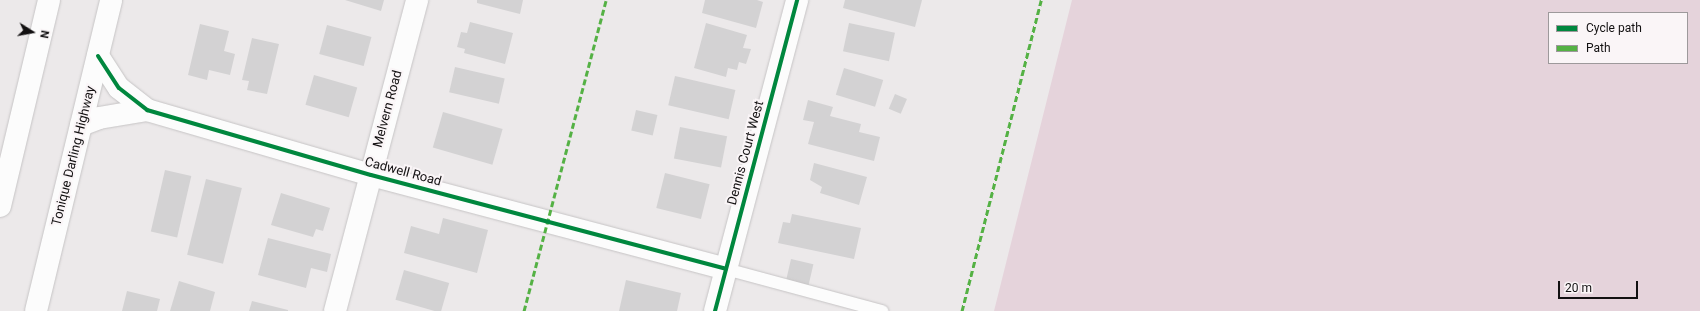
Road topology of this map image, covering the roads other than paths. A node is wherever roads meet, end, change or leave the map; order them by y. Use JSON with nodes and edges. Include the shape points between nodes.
{"nodes":[{"id":1,"x":49,"y":0,"type":"edge"},
{"id":2,"x":111,"y":0,"type":"edge"},
{"id":3,"x":417,"y":0,"type":"edge"},
{"id":4,"x":797,"y":0,"type":"edge"},
{"id":5,"x":98,"y":56,"type":"junction"},
{"id":6,"x":147,"y":110,"type":"junction"},
{"id":7,"x":81,"y":125,"type":"junction"},
{"id":8,"x":4,"y":173,"type":"edge"},
{"id":9,"x":371,"y":175,"type":"junction"},
{"id":10,"x":0,"y":206,"type":"edge"},
{"id":11,"x":726,"y":269,"type":"junction"},
{"id":12,"x":36,"y":311,"type":"edge"},
{"id":13,"x":335,"y":311,"type":"edge"},
{"id":14,"x":715,"y":311,"type":"edge"},
{"id":15,"x":882,"y":311,"type":"edge"}],
"edges":[{"from":1,"to":8,"type":"main road"},
{"from":2,"to":5,"type":"main road","name":"Tonique Darling Highway"},
{"from":3,"to":9,"type":"main road","name":"Melvern Road"},
{"from":4,"to":11,"type":"main road","name":"Dennis Court West"},
{"from":5,"to":6,"type":"main road","name":"Cadwell Road","via":[[119,88]]},
{"from":5,"to":7,"type":"main road","name":"Tonique Darling Highway"},
{"from":6,"to":7,"type":"main road","name":"Cadwell Road","via":[[99,118]]},
{"from":6,"to":9,"type":"main road","name":"Cadwell Road"},
{"from":7,"to":12,"type":"main road","name":"Tonique Darling Highway"},
{"from":8,"to":10,"type":"main road"},
{"from":9,"to":11,"type":"main road","name":"Cadwell Road"},
{"from":9,"to":13,"type":"main road","name":"Melvern Road"},
{"from":11,"to":14,"type":"main road","name":"Dennis Court West"},
{"from":11,"to":15,"type":"lane"}]}
